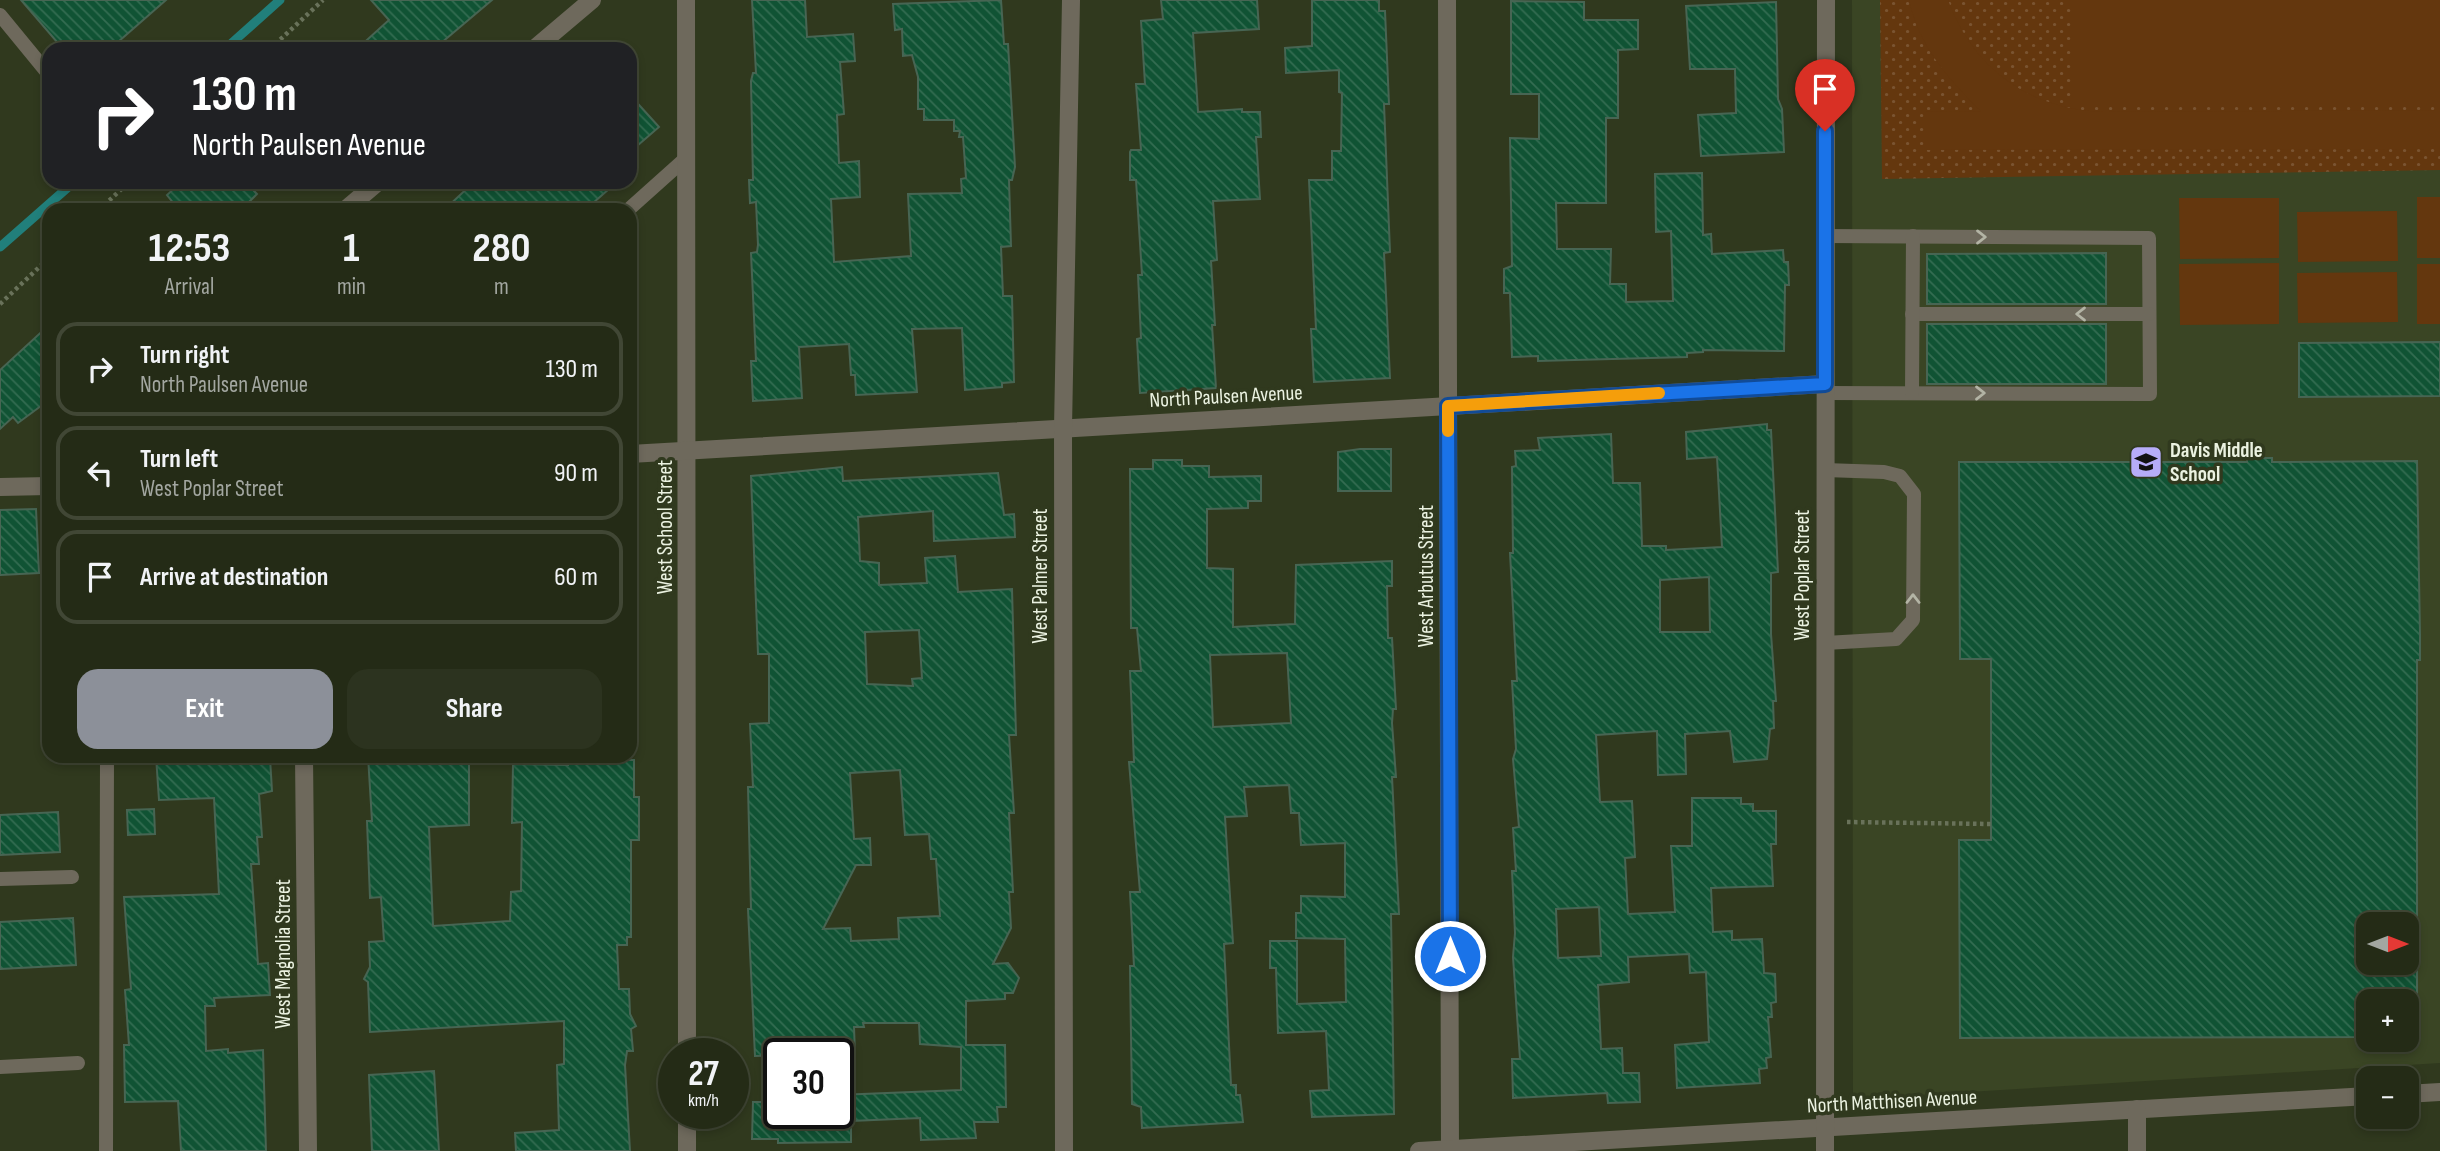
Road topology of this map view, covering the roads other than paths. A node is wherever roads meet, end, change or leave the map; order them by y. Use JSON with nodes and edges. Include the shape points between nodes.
{"nodes":[{"id":1,"x":592,"y":0,"type":"edge"},
{"id":2,"x":686,"y":0,"type":"edge"},
{"id":3,"x":1071,"y":0,"type":"edge"},
{"id":4,"x":1447,"y":0,"type":"edge"},
{"id":5,"x":1826,"y":0,"type":"edge"},
{"id":6,"x":0,"y":15,"type":"edge"},
{"id":7,"x":542,"y":42,"type":"edge"},
{"id":8,"x":42,"y":66,"type":"edge"},
{"id":9,"x":685,"y":159,"type":"junction"},
{"id":10,"x":370,"y":189,"type":"edge"},
{"id":11,"x":353,"y":203,"type":"edge"},
{"id":12,"x":636,"y":203,"type":"edge"},
{"id":13,"x":1824,"y":236,"type":"junction"},
{"id":14,"x":1913,"y":236,"type":"junction"},
{"id":15,"x":1912,"y":314,"type":"junction"},
{"id":16,"x":2149,"y":314,"type":"junction"},
{"id":17,"x":1825,"y":388,"type":"junction"},
{"id":18,"x":1912,"y":393,"type":"junction"},
{"id":19,"x":1448,"y":406,"type":"junction"},
{"id":20,"x":1063,"y":428,"type":"junction"},
{"id":21,"x":688,"y":450,"type":"junction"},
{"id":22,"x":637,"y":454,"type":"edge"},
{"id":23,"x":1825,"y":470,"type":"junction"},
{"id":24,"x":42,"y":486,"type":"edge"},
{"id":25,"x":0,"y":487,"type":"edge"},
{"id":26,"x":1825,"y":643,"type":"junction"},
{"id":27,"x":107,"y":763,"type":"edge"},
{"id":28,"x":304,"y":763,"type":"edge"},
{"id":29,"x":72,"y":877,"type":"dead end"},
{"id":30,"x":0,"y":878,"type":"edge"},
{"id":31,"x":687,"y":1038,"type":"edge"},
{"id":32,"x":78,"y":1063,"type":"dead end"},
{"id":33,"x":0,"y":1067,"type":"edge"},
{"id":34,"x":2440,"y":1092,"type":"edge"},
{"id":35,"x":2419,"y":1093,"type":"edge"},
{"id":36,"x":2356,"y":1097,"type":"edge"},
{"id":37,"x":2137,"y":1109,"type":"junction"},
{"id":38,"x":1825,"y":1128,"type":"junction"},
{"id":39,"x":687,"y":1129,"type":"edge"},
{"id":40,"x":1450,"y":1150,"type":"edge"},
{"id":41,"x":106,"y":1151,"type":"edge"},
{"id":42,"x":307,"y":1151,"type":"edge"},
{"id":43,"x":687,"y":1151,"type":"edge"},
{"id":44,"x":1064,"y":1151,"type":"edge"},
{"id":45,"x":1419,"y":1151,"type":"edge"},
{"id":46,"x":1825,"y":1151,"type":"edge"},
{"id":47,"x":2137,"y":1151,"type":"edge"}],
"edges":[{"from":1,"to":7,"type":"street"},
{"from":2,"to":9,"type":"street","name":"West School Street"},
{"from":3,"to":20,"type":"street","name":"West Palmer Street"},
{"from":4,"to":19,"type":"street","name":"West Arbutus Street"},
{"from":5,"to":13,"type":"street","name":"West Poplar Street"},
{"from":6,"to":8,"type":"lane"},
{"from":9,"to":12,"type":"lane"},
{"from":9,"to":21,"type":"street","name":"West School Street"},
{"from":10,"to":11,"type":"street"},
{"from":13,"to":14,"type":"lane"},
{"from":13,"to":17,"type":"street","name":"West Poplar Street"},
{"from":14,"to":15,"type":"lane"},
{"from":14,"to":16,"type":"lane","one_way":true,"via":[[2149,238]]},
{"from":16,"to":15,"type":"lane","one_way":true},
{"from":15,"to":18,"type":"lane"},
{"from":18,"to":16,"type":"lane","one_way":true,"via":[[2150,394]]},
{"from":17,"to":18,"type":"lane"},
{"from":17,"to":19,"type":"street","name":"North Paulsen Avenue"},
{"from":17,"to":23,"type":"street","name":"West Poplar Street"},
{"from":19,"to":20,"type":"street","name":"North Paulsen Avenue"},
{"from":19,"to":40,"type":"street","name":"West Arbutus Street"},
{"from":20,"to":21,"type":"street","name":"North Paulsen Avenue"},
{"from":20,"to":44,"type":"street","name":"West Palmer Street"},
{"from":21,"to":22,"type":"street","name":"North Paulsen Avenue"},
{"from":21,"to":31,"type":"street","name":"West School Street"},
{"from":23,"to":26,"type":"street","name":"West Poplar Street"},
{"from":26,"to":23,"type":"lane","one_way":true,"via":[[1896,639],[1913,620],[1914,507],[1914,494],[1900,477],[1885,472]]},
{"from":24,"to":25,"type":"street"},
{"from":26,"to":38,"type":"street","name":"West Poplar Street"},
{"from":27,"to":41,"type":"lane"},
{"from":28,"to":42,"type":"street","name":"West Magnolia Street"},
{"from":29,"to":30,"type":"lane"},
{"from":32,"to":33,"type":"lane"},
{"from":34,"to":35,"type":"street"},
{"from":36,"to":37,"type":"street","name":"North Matthisen Avenue"},
{"from":37,"to":38,"type":"street","name":"North Matthisen Avenue"},
{"from":37,"to":47,"type":"street"},
{"from":38,"to":40,"type":"street","name":"North Matthisen Avenue"},
{"from":38,"to":46,"type":"street","name":"West Poplar Street"},
{"from":39,"to":43,"type":"street"},
{"from":40,"to":45,"type":"street","name":"North Matthisen Avenue"}]}
